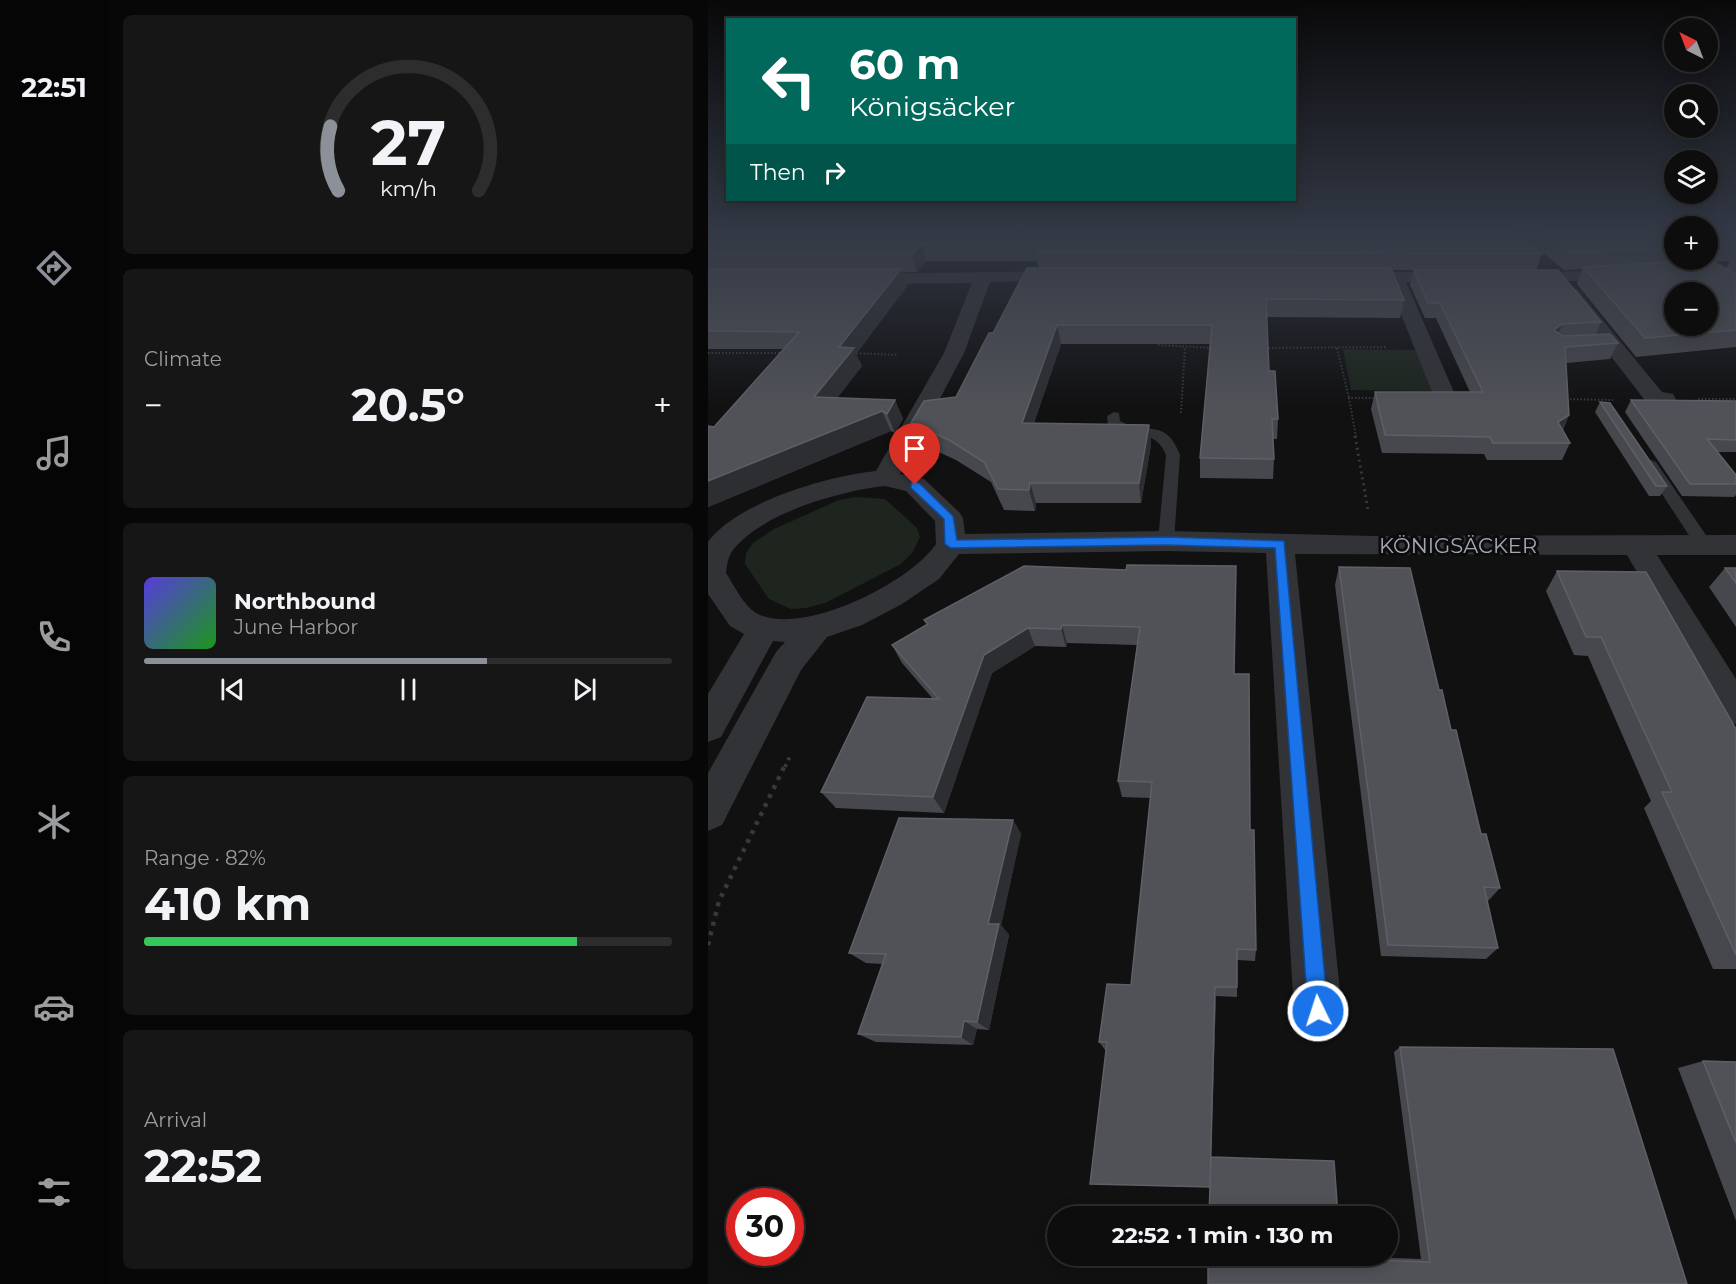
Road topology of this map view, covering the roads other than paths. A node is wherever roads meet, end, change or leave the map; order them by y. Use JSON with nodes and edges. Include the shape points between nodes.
{"nodes":[{"id":1,"x":979,"y":287,"type":"edge"},
{"id":2,"x":1400,"y":287,"type":"edge"},
{"id":3,"x":1565,"y":287,"type":"edge"},
{"id":4,"x":1446,"y":399,"type":"edge"},
{"id":5,"x":1665,"y":399,"type":"edge"},
{"id":6,"x":1114,"y":416,"type":"dead end"},
{"id":7,"x":1642,"y":452,"type":"edge"},
{"id":8,"x":885,"y":478,"type":"junction"},
{"id":9,"x":1166,"y":541,"type":"junction"},
{"id":10,"x":715,"y":544,"type":"edge"},
{"id":11,"x":951,"y":544,"type":"junction"},
{"id":12,"x":1280,"y":544,"type":"junction"},
{"id":13,"x":1636,"y":545,"type":"junction"},
{"id":14,"x":1704,"y":545,"type":"junction"},
{"id":15,"x":1736,"y":545,"type":"edge"},
{"id":16,"x":764,"y":628,"type":"junction"},
{"id":17,"x":815,"y":629,"type":"junction"},
{"id":18,"x":1736,"y":709,"type":"edge"},
{"id":19,"x":708,"y":726,"type":"edge"},
{"id":20,"x":708,"y":812,"type":"edge"},
{"id":21,"x":1318,"y":1011,"type":"dead end"}],
"edges":[{"from":1,"to":8,"type":"street","via":[[954,353]]},
{"from":2,"to":4,"type":"street"},
{"from":3,"to":5,"type":"street","via":[[1606,344],[1655,398]]},
{"from":6,"to":9,"type":"lane","via":[[1113,423],[1121,429],[1157,433],[1170,444],[1173,455]]},
{"from":7,"to":14,"type":"lane"},
{"from":8,"to":10,"type":"street","via":[[835,485],[760,517]]},
{"from":8,"to":11,"type":"street","via":[[915,485],[949,518]]},
{"from":9,"to":11,"type":"street","name":"KÖNIGSÄCKER"},
{"from":9,"to":12,"type":"street","name":"KÖNIGSÄCKER"},
{"from":10,"to":16,"type":"street","via":[[711,573],[742,620]]},
{"from":11,"to":17,"type":"street","via":[[938,564],[921,579],[844,620]]},
{"from":12,"to":13,"type":"street","name":"KÖNIGSÄCKER"},
{"from":12,"to":21,"type":"street"},
{"from":13,"to":14,"type":"street","name":"KÖNIGSÄCKER"},
{"from":13,"to":18,"type":"street"},
{"from":14,"to":15,"type":"street","name":"KÖNIGSÄCKER"},
{"from":16,"to":17,"type":"street"},
{"from":16,"to":19,"type":"street"},
{"from":17,"to":20,"type":"street","via":[[788,661]]}]}
